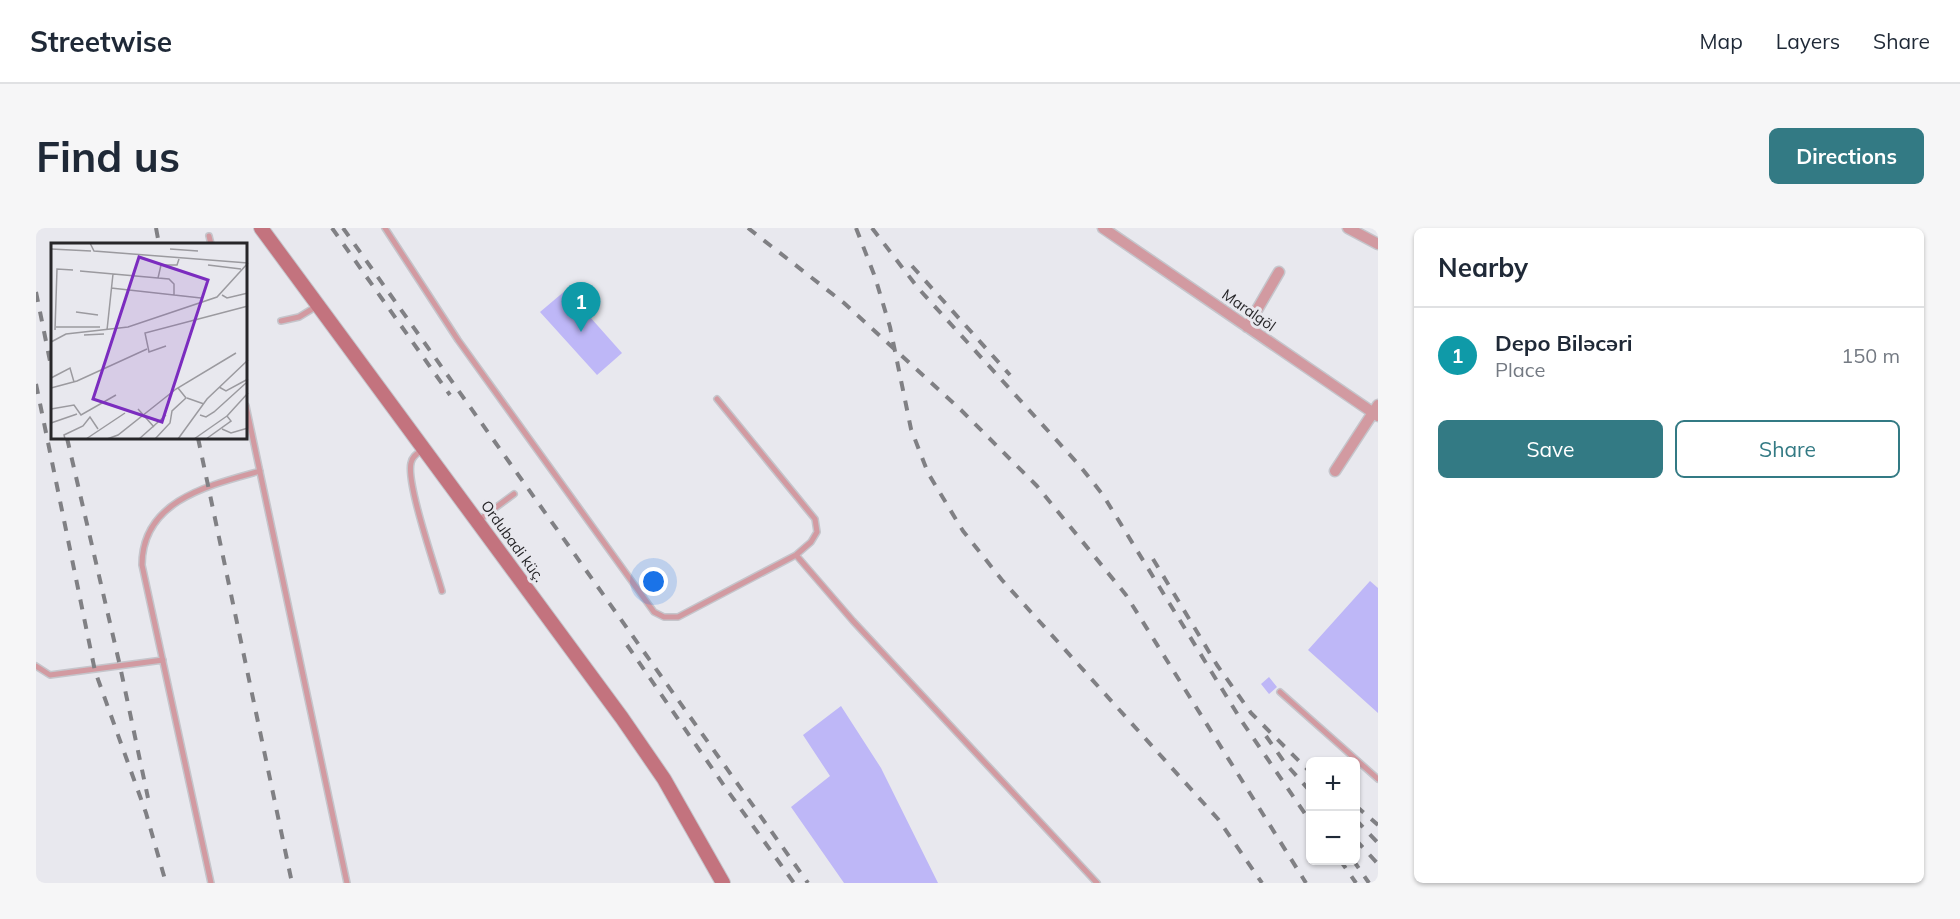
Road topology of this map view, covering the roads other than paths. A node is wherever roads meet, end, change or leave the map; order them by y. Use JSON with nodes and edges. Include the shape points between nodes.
{"nodes":[{"id":1,"x":261,"y":228,"type":"edge"},
{"id":2,"x":385,"y":228,"type":"edge"},
{"id":3,"x":1103,"y":228,"type":"edge"},
{"id":4,"x":1348,"y":228,"type":"edge"},
{"id":5,"x":209,"y":236,"type":"dead end"},
{"id":6,"x":211,"y":243,"type":"edge"},
{"id":7,"x":1378,"y":244,"type":"edge"},
{"id":8,"x":1279,"y":272,"type":"dead end"},
{"id":9,"x":318,"y":305,"type":"junction"},
{"id":10,"x":281,"y":321,"type":"dead end"},
{"id":11,"x":1247,"y":327,"type":"junction"},
{"id":12,"x":717,"y":399,"type":"dead end"},
{"id":13,"x":1377,"y":411,"type":"edge"},
{"id":14,"x":248,"y":415,"type":"edge"},
{"id":15,"x":424,"y":447,"type":"junction"},
{"id":16,"x":260,"y":471,"type":"junction"},
{"id":17,"x":1335,"y":471,"type":"dead end"},
{"id":18,"x":514,"y":494,"type":"dead end"},
{"id":19,"x":478,"y":521,"type":"junction"},
{"id":20,"x":796,"y":555,"type":"junction"},
{"id":21,"x":442,"y":591,"type":"dead end"},
{"id":22,"x":162,"y":660,"type":"junction"},
{"id":23,"x":36,"y":666,"type":"edge"},
{"id":24,"x":1280,"y":692,"type":"dead end"},
{"id":25,"x":1378,"y":779,"type":"edge"},
{"id":26,"x":211,"y":883,"type":"edge"},
{"id":27,"x":346,"y":883,"type":"edge"},
{"id":28,"x":723,"y":883,"type":"edge"},
{"id":29,"x":1097,"y":883,"type":"edge"}],
"edges":[{"from":1,"to":9,"type":"main road","name":"Ordubadi küç."},
{"from":2,"to":20,"type":"lane","via":[[458,340],[654,612],[678,617]]},
{"from":3,"to":11,"type":"street","name":"Maralgöl"},
{"from":4,"to":7,"type":"street"},
{"from":5,"to":6,"type":"lane"},
{"from":8,"to":11,"type":"street"},
{"from":9,"to":10,"type":"lane","via":[[299,317]]},
{"from":9,"to":15,"type":"main road","name":"Ordubadi küç."},
{"from":11,"to":13,"type":"street","name":"Maralgöl"},
{"from":12,"to":20,"type":"lane","via":[[815,519],[817,532]]},
{"from":13,"to":17,"type":"street"},
{"from":14,"to":16,"type":"lane"},
{"from":15,"to":19,"type":"main road","name":"Ordubadi küç."},
{"from":15,"to":21,"type":"lane","via":[[412,458],[410,470]]},
{"from":16,"to":22,"type":"lane","via":[[194,492],[168,510],[147,534],[142,565]]},
{"from":16,"to":27,"type":"lane"},
{"from":18,"to":19,"type":"lane"},
{"from":19,"to":28,"type":"main road","name":"Ordubadi küç.","via":[[641,744]]},
{"from":20,"to":29,"type":"lane"},
{"from":22,"to":23,"type":"lane","via":[[50,675]]},
{"from":22,"to":26,"type":"lane"},
{"from":24,"to":25,"type":"lane"}]}
